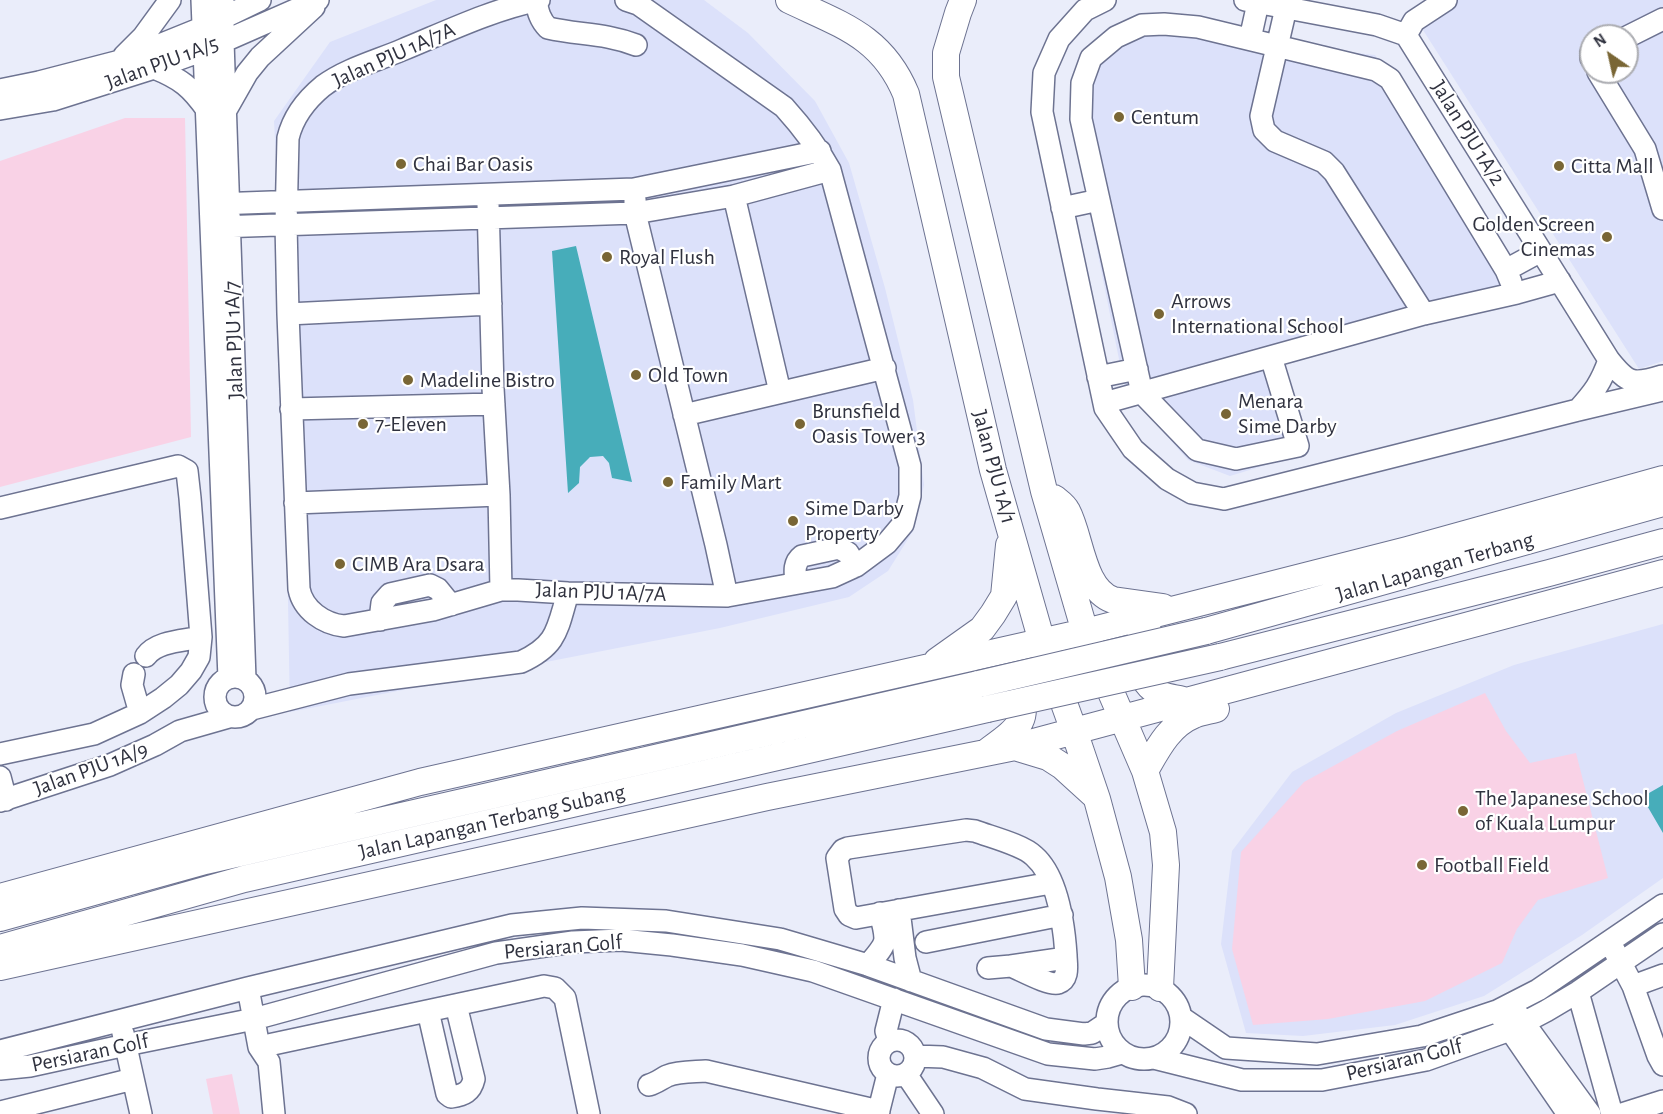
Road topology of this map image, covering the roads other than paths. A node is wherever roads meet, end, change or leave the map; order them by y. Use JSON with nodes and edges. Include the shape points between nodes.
{"nodes":[{"id":1,"x":170,"y":0,"type":"edge"},
{"id":2,"x":202,"y":0,"type":"edge"},
{"id":3,"x":260,"y":0,"type":"edge"},
{"id":4,"x":320,"y":0,"type":"edge"},
{"id":5,"x":537,"y":0,"type":"edge"},
{"id":6,"x":626,"y":0,"type":"edge"},
{"id":7,"x":789,"y":0,"type":"edge"},
{"id":8,"x":963,"y":0,"type":"edge"},
{"id":9,"x":1105,"y":0,"type":"edge"},
{"id":10,"x":1446,"y":0,"type":"edge"},
{"id":11,"x":1252,"y":2,"type":"edge"},
{"id":12,"x":1286,"y":8,"type":"junction"},
{"id":13,"x":223,"y":9,"type":"edge"},
{"id":14,"x":1663,"y":20,"type":"edge"},
{"id":15,"x":204,"y":27,"type":"junction"},
{"id":16,"x":1639,"y":31,"type":"edge"},
{"id":17,"x":1406,"y":35,"type":"junction"},
{"id":18,"x":1250,"y":39,"type":"junction"},
{"id":19,"x":214,"y":45,"type":"junction"},
{"id":20,"x":636,"y":45,"type":"dead end"},
{"id":21,"x":1276,"y":45,"type":"junction"},
{"id":22,"x":120,"y":61,"type":"junction"},
{"id":23,"x":154,"y":68,"type":"junction"},
{"id":24,"x":1605,"y":84,"type":"edge"},
{"id":25,"x":0,"y":90,"type":"edge"},
{"id":26,"x":0,"y":109,"type":"edge"},
{"id":27,"x":217,"y":110,"type":"junction"},
{"id":28,"x":820,"y":150,"type":"junction"},
{"id":29,"x":830,"y":170,"type":"junction"},
{"id":30,"x":634,"y":189,"type":"junction"},
{"id":31,"x":488,"y":194,"type":"junction"},
{"id":32,"x":734,"y":196,"type":"junction"},
{"id":33,"x":1099,"y":200,"type":"junction"},
{"id":34,"x":288,"y":201,"type":"junction"},
{"id":35,"x":220,"y":204,"type":"junction"},
{"id":36,"x":1062,"y":208,"type":"junction"},
{"id":37,"x":1663,"y":209,"type":"edge"},
{"id":38,"x":635,"y":213,"type":"junction"},
{"id":39,"x":489,"y":218,"type":"junction"},
{"id":40,"x":286,"y":224,"type":"junction"},
{"id":41,"x":221,"y":226,"type":"junction"},
{"id":42,"x":1541,"y":251,"type":"junction"},
{"id":43,"x":1506,"y":270,"type":"junction"},
{"id":44,"x":1560,"y":281,"type":"junction"},
{"id":45,"x":1517,"y":293,"type":"junction"},
{"id":46,"x":491,"y":304,"type":"junction"},
{"id":47,"x":288,"y":314,"type":"junction"},
{"id":48,"x":1424,"y":314,"type":"junction"},
{"id":49,"x":1271,"y":357,"type":"junction"},
{"id":50,"x":1609,"y":360,"type":"junction"},
{"id":51,"x":885,"y":368,"type":"junction"},
{"id":52,"x":1137,"y":369,"type":"junction"},
{"id":53,"x":1098,"y":376,"type":"junction"},
{"id":54,"x":1663,"y":376,"type":"edge"},
{"id":55,"x":1663,"y":390,"type":"edge"},
{"id":56,"x":780,"y":392,"type":"junction"},
{"id":57,"x":1142,"y":393,"type":"junction"},
{"id":58,"x":1104,"y":403,"type":"junction"},
{"id":59,"x":494,"y":404,"type":"junction"},
{"id":60,"x":291,"y":409,"type":"junction"},
{"id":61,"x":1578,"y":410,"type":"junction"},
{"id":62,"x":684,"y":415,"type":"junction"},
{"id":63,"x":1663,"y":479,"type":"edge"},
{"id":64,"x":221,"y":487,"type":"junction"},
{"id":65,"x":189,"y":490,"type":"junction"},
{"id":66,"x":1044,"y":491,"type":"junction"},
{"id":67,"x":499,"y":495,"type":"junction"},
{"id":68,"x":295,"y":503,"type":"junction"},
{"id":69,"x":1663,"y":503,"type":"edge"},
{"id":70,"x":0,"y":508,"type":"edge"},
{"id":71,"x":1010,"y":531,"type":"junction"},
{"id":72,"x":1663,"y":542,"type":"edge"},
{"id":73,"x":1661,"y":574,"type":"edge"},
{"id":74,"x":501,"y":590,"type":"junction"},
{"id":75,"x":568,"y":593,"type":"junction"},
{"id":76,"x":727,"y":596,"type":"junction"},
{"id":77,"x":1176,"y":608,"type":"junction"},
{"id":78,"x":1085,"y":632,"type":"junction"},
{"id":79,"x":201,"y":637,"type":"junction"},
{"id":80,"x":1414,"y":640,"type":"junction"},
{"id":81,"x":1042,"y":642,"type":"junction"},
{"id":82,"x":146,"y":656,"type":"dead end"},
{"id":83,"x":960,"y":660,"type":"junction"},
{"id":84,"x":927,"y":668,"type":"junction"},
{"id":85,"x":134,"y":674,"type":"dead end"},
{"id":86,"x":237,"y":679,"type":"junction"},
{"id":87,"x":979,"y":684,"type":"joint"},
{"id":88,"x":215,"y":698,"type":"junction"},
{"id":89,"x":1187,"y":701,"type":"junction"},
{"id":90,"x":252,"y":709,"type":"junction"},
{"id":91,"x":987,"y":709,"type":"joint"},
{"id":92,"x":140,"y":713,"type":"junction"},
{"id":93,"x":229,"y":717,"type":"junction"},
{"id":94,"x":1123,"y":718,"type":"junction"},
{"id":95,"x":180,"y":731,"type":"junction"},
{"id":96,"x":1074,"y":731,"type":"junction"},
{"id":97,"x":1016,"y":747,"type":"junction"},
{"id":98,"x":985,"y":753,"type":"junction"},
{"id":99,"x":0,"y":754,"type":"edge"},
{"id":100,"x":1144,"y":771,"type":"junction"},
{"id":101,"x":0,"y":777,"type":"edge"},
{"id":102,"x":1097,"y":799,"type":"junction"},
{"id":103,"x":3,"y":800,"type":"edge"},
{"id":104,"x":1051,"y":883,"type":"junction"},
{"id":105,"x":0,"y":897,"type":"edge"},
{"id":106,"x":970,"y":897,"type":"junction"},
{"id":107,"x":1663,"y":905,"type":"edge"},
{"id":108,"x":889,"y":912,"type":"junction"},
{"id":109,"x":1062,"y":915,"type":"junction"},
{"id":110,"x":0,"y":918,"type":"edge"},
{"id":111,"x":666,"y":921,"type":"junction"},
{"id":112,"x":976,"y":932,"type":"junction"},
{"id":113,"x":1663,"y":934,"type":"edge"},
{"id":114,"x":1609,"y":941,"type":"junction"},
{"id":115,"x":926,"y":942,"type":"dead end"},
{"id":116,"x":672,"y":945,"type":"junction"},
{"id":117,"x":0,"y":948,"type":"edge"},
{"id":118,"x":1620,"y":962,"type":"junction"},
{"id":119,"x":868,"y":964,"type":"junction"},
{"id":120,"x":0,"y":968,"type":"edge"},
{"id":121,"x":988,"y":968,"type":"dead end"},
{"id":122,"x":1663,"y":975,"type":"edge"},
{"id":123,"x":912,"y":981,"type":"junction"},
{"id":124,"x":257,"y":986,"type":"junction"},
{"id":125,"x":1633,"y":986,"type":"junction"},
{"id":126,"x":1132,"y":987,"type":"junction"},
{"id":127,"x":1160,"y":988,"type":"junction"},
{"id":128,"x":1578,"y":992,"type":"junction"},
{"id":129,"x":900,"y":1001,"type":"junction"},
{"id":130,"x":456,"y":1005,"type":"junction"},
{"id":131,"x":1504,"y":1008,"type":"junction"},
{"id":132,"x":428,"y":1011,"type":"junction"},
{"id":133,"x":262,"y":1017,"type":"junction"},
{"id":134,"x":1182,"y":1018,"type":"junction"},
{"id":135,"x":120,"y":1021,"type":"junction"},
{"id":136,"x":1107,"y":1023,"type":"junction"},
{"id":137,"x":1517,"y":1026,"type":"junction"},
{"id":138,"x":894,"y":1041,"type":"junction"},
{"id":139,"x":126,"y":1045,"type":"junction"},
{"id":140,"x":0,"y":1051,"type":"edge"},
{"id":141,"x":269,"y":1051,"type":"junction"},
{"id":142,"x":1122,"y":1053,"type":"junction"},
{"id":143,"x":1154,"y":1058,"type":"junction"},
{"id":144,"x":1663,"y":1065,"type":"edge"},
{"id":145,"x":0,"y":1069,"type":"edge"},
{"id":146,"x":900,"y":1070,"type":"junction"},
{"id":147,"x":133,"y":1079,"type":"junction"},
{"id":148,"x":650,"y":1085,"type":"dead end"},
{"id":149,"x":1663,"y":1101,"type":"edge"},
{"id":150,"x":0,"y":1112,"type":"edge"},
{"id":151,"x":878,"y":1113,"type":"edge"},
{"id":152,"x":141,"y":1114,"type":"edge"},
{"id":153,"x":274,"y":1114,"type":"edge"},
{"id":154,"x":590,"y":1114,"type":"edge"},
{"id":155,"x":923,"y":1114,"type":"edge"},
{"id":156,"x":933,"y":1114,"type":"edge"},
{"id":157,"x":1186,"y":1114,"type":"edge"},
{"id":158,"x":1568,"y":1114,"type":"edge"},
{"id":159,"x":1590,"y":1114,"type":"edge"},
{"id":160,"x":1612,"y":1114,"type":"edge"},
{"id":161,"x":1622,"y":1114,"type":"edge"}],
"edges":[{"from":1,"to":22,"type":"street"},
{"from":2,"to":15,"type":"street","name":"Jalan PJU 1A/7"},
{"from":3,"to":13,"type":"street","name":"Jalan PJU 1A/5"},
{"from":4,"to":19,"type":"street","name":"Jalan PJU 1A/5"},
{"from":4,"to":27,"type":"street","via":[[260,57]]},
{"from":5,"to":20,"type":"street","via":[[539,16],[548,28],[604,35]]},
{"from":5,"to":34,"type":"street","name":"Jalan PJU 1A/7A","via":[[487,15],[322,87],[291,126]]},
{"from":6,"to":28,"type":"street","name":"Jalan PJU 1A/7A","via":[[638,4],[784,107]]},
{"from":7,"to":71,"type":"main road","name":"Jalan PJU 1A/1","via":[[854,32],[877,48],[903,85]]},
{"from":8,"to":66,"type":"main road","name":"Jalan PJU 1A/1","via":[[946,53],[946,77]]},
{"from":9,"to":36,"type":"street","via":[[1085,10],[1059,39],[1044,73],[1042,112]]},
{"from":10,"to":17,"type":"street","via":[[1414,21]]},
{"from":11,"to":12,"type":"street"},
{"from":11,"to":18,"type":"street"},
{"from":12,"to":17,"type":"street","via":[[1382,16]]},
{"from":12,"to":21,"type":"street"},
{"from":13,"to":15,"type":"street","name":"Jalan PJU 1A/5"},
{"from":13,"to":19,"type":"street","name":"Jalan PJU 1A/7"},
{"from":14,"to":16,"type":"street"},
{"from":15,"to":19,"type":"street","name":"Jalan PJU 1A/7"},
{"from":15,"to":22,"type":"street","name":"Jalan PJU 1A/5"},
{"from":17,"to":42,"type":"street","name":"Jalan PJU 1A/2"},
{"from":18,"to":21,"type":"street"},
{"from":18,"to":33,"type":"street","via":[[1198,27],[1142,25],[1116,37],[1091,58],[1082,83],[1080,119]]},
{"from":19,"to":23,"type":"street","name":"Jalan PJU 1A/5"},
{"from":19,"to":27,"type":"street","name":"Jalan PJU 1A/7"},
{"from":21,"to":43,"type":"street","via":[[1376,70],[1390,79]]},
{"from":21,"to":48,"type":"street","via":[[1261,116],[1264,130],[1275,141],[1324,162],[1334,172]]},
{"from":22,"to":25,"type":"street","name":"Jalan PJU 1A/5"},
{"from":23,"to":26,"type":"street","name":"Jalan PJU 1A/5","via":[[52,100]]},
{"from":23,"to":27,"type":"street","via":[[189,87]]},
{"from":24,"to":37,"type":"street","via":[[1645,149]]},
{"from":27,"to":35,"type":"street","name":"Jalan PJU 1A/7"},
{"from":28,"to":29,"type":"street","name":"Jalan PJU 1A/7A"},
{"from":28,"to":30,"type":"street"},
{"from":29,"to":32,"type":"street"},
{"from":29,"to":51,"type":"street","name":"Jalan PJU 1A/7A"},
{"from":30,"to":31,"type":"street"},
{"from":30,"to":38,"type":"street"},
{"from":31,"to":34,"type":"street"},
{"from":31,"to":39,"type":"street"},
{"from":32,"to":38,"type":"street"},
{"from":32,"to":56,"type":"street"},
{"from":33,"to":36,"type":"street"},
{"from":33,"to":52,"type":"street"},
{"from":34,"to":35,"type":"street"},
{"from":34,"to":40,"type":"street","name":"Jalan PJU 1A/7A"},
{"from":35,"to":41,"type":"street","name":"Jalan PJU 1A/7"},
{"from":36,"to":53,"type":"street"},
{"from":38,"to":39,"type":"street"},
{"from":38,"to":62,"type":"street"},
{"from":39,"to":40,"type":"street"},
{"from":39,"to":46,"type":"street"},
{"from":40,"to":41,"type":"street"},
{"from":40,"to":47,"type":"street","name":"Jalan PJU 1A/7A"},
{"from":41,"to":64,"type":"street","name":"Jalan PJU 1A/7"},
{"from":41,"to":86,"type":"street","name":"Jalan PJU 1A/7"},
{"from":42,"to":43,"type":"street"},
{"from":42,"to":44,"type":"street","name":"Jalan PJU 1A/2"},
{"from":43,"to":45,"type":"street"},
{"from":44,"to":45,"type":"street"},
{"from":44,"to":50,"type":"street","name":"Jalan PJU 1A/2"},
{"from":45,"to":48,"type":"street"},
{"from":46,"to":47,"type":"street"},
{"from":46,"to":59,"type":"street"},
{"from":47,"to":60,"type":"street","name":"Jalan PJU 1A/7A"},
{"from":48,"to":49,"type":"street"},
{"from":49,"to":57,"type":"street"},
{"from":49,"to":57,"type":"street","via":[[1298,446],[1236,459],[1197,450]]},
{"from":50,"to":54,"type":"street","name":"Jalan PJU 1A/2","via":[[1625,379],[1645,381]]},
{"from":50,"to":61,"type":"street","via":[[1597,388]]},
{"from":51,"to":56,"type":"street"},
{"from":51,"to":76,"type":"street","name":"Jalan PJU 1A/7A","via":[[910,466],[910,496],[903,524],[856,566],[832,577]]},
{"from":52,"to":53,"type":"street"},
{"from":52,"to":57,"type":"street"},
{"from":53,"to":58,"type":"street"},
{"from":55,"to":61,"type":"street"},
{"from":56,"to":62,"type":"street"},
{"from":57,"to":58,"type":"street"},
{"from":58,"to":61,"type":"street","via":[[1133,448],[1167,479],[1192,493],[1224,499]]},
{"from":59,"to":60,"type":"street"},
{"from":59,"to":67,"type":"street"},
{"from":60,"to":68,"type":"street","name":"Jalan PJU 1A/7A"},
{"from":62,"to":76,"type":"street"},
{"from":63,"to":77,"type":"main road","via":[[1407,550]]},
{"from":64,"to":65,"type":"street"},
{"from":64,"to":86,"type":"street","name":"Jalan PJU 1A/7"},
{"from":65,"to":70,"type":"street","via":[[187,471],[178,466]]},
{"from":65,"to":79,"type":"street"},
{"from":66,"to":77,"type":"main road","via":[[1067,510],[1089,572],[1105,598]]},
{"from":66,"to":78,"type":"main road","name":"Jalan PJU 1A/1"},
{"from":67,"to":68,"type":"street"},
{"from":67,"to":74,"type":"street"},
{"from":68,"to":74,"type":"street","name":"Jalan PJU 1A/7A","via":[[299,589],[304,602],[331,624],[344,626],[433,610]]},
{"from":69,"to":87,"type":"main road","name":"Jalan Lapangan Terbang","bridge":true,"via":[[1206,631]]},
{"from":71,"to":81,"type":"main road","name":"Jalan PJU 1A/1"},
{"from":71,"to":84,"type":"main road","via":[[1004,596],[982,628]]},
{"from":72,"to":91,"type":"main road","name":"Jalan Lapangan Terbang","bridge":true,"via":[[1220,657]]},
{"from":73,"to":80,"type":"main road"},
{"from":74,"to":75,"type":"street","name":"Jalan PJU 1A/7A"},
{"from":75,"to":76,"type":"street","name":"Jalan PJU 1A/7A"},
{"from":75,"to":90,"type":"street","via":[[554,638],[537,655],[521,662],[349,684]]},
{"from":77,"to":78,"type":"main road"},
{"from":77,"to":89,"type":"main road","via":[[1144,635],[1136,647],[1135,659],[1140,674],[1159,694]]},
{"from":78,"to":81,"type":"main road"},
{"from":78,"to":94,"type":"main road","name":"Jalan PJU 1A/1"},
{"from":79,"to":82,"type":"street","via":[[156,646]]},
{"from":79,"to":92,"type":"street","via":[[199,657],[191,671],[179,685]]},
{"from":80,"to":89,"type":"main road"},
{"from":80,"to":100,"type":"main road","via":[[1387,658],[1192,716],[1174,727]]},
{"from":81,"to":83,"type":"main road"},
{"from":81,"to":96,"type":"main road","name":"Jalan PJU 1A/1"},
{"from":83,"to":84,"type":"main road"},
{"from":83,"to":98,"type":"main road","via":[[1001,666],[1014,678],[1021,693],[1023,718],[1011,734]]},
{"from":84,"to":105,"type":"main road","via":[[420,782]]},
{"from":85,"to":92,"type":"street","via":[[132,685]]},
{"from":86,"to":88,"type":"street","via":[[221,682]]},
{"from":86,"to":90,"type":"street","via":[[254,688]]},
{"from":87,"to":110,"type":"main road","name":"Jalan Lapangan Terbang Subang","via":[[205,861]]},
{"from":88,"to":93,"type":"street","via":[[217,706]]},
{"from":88,"to":95,"type":"street","name":"Jalan PJU 1A/9"},
{"from":89,"to":94,"type":"main road"},
{"from":90,"to":93,"type":"street","via":[[246,715]]},
{"from":91,"to":117,"type":"main road","name":"Jalan Lapangan Terbang Subang","via":[[244,879]]},
{"from":92,"to":99,"type":"street","via":[[94,734]]},
{"from":93,"to":95,"type":"street","name":"Jalan PJU 1A/9"},
{"from":94,"to":96,"type":"main road"},
{"from":94,"to":100,"type":"main road","name":"Jalan PJU 1A/1"},
{"from":95,"to":103,"type":"street","name":"Jalan PJU 1A/9","via":[[110,765]]},
{"from":96,"to":97,"type":"main road"},
{"from":96,"to":102,"type":"main road","name":"Jalan PJU 1A/1"},
{"from":97,"to":98,"type":"main road"},
{"from":97,"to":102,"type":"main road","via":[[1048,757]]},
{"from":98,"to":120,"type":"main road","via":[[767,797]]},
{"from":100,"to":127,"type":"main road","name":"Jalan PJU 1A/1","via":[[1163,832],[1166,865]]},
{"from":101,"to":103,"type":"street"},
{"from":102,"to":126,"type":"main road","name":"Jalan PJU 1A/1","via":[[1120,888]]},
{"from":104,"to":106,"type":"street"},
{"from":104,"to":108,"type":"street","via":[[1043,865],[1029,851],[975,831],[843,850],[837,863],[846,912],[856,918]]},
{"from":104,"to":109,"type":"street"},
{"from":106,"to":108,"type":"street"},
{"from":106,"to":112,"type":"street"},
{"from":107,"to":114,"type":"street","name":"Persiaran Golf"},
{"from":108,"to":119,"type":"street","via":[[886,942]]},
{"from":108,"to":123,"type":"street"},
{"from":109,"to":112,"type":"street"},
{"from":109,"to":121,"type":"street","via":[[1066,968],[1061,982],[1053,984],[1011,966]]},
{"from":111,"to":116,"type":"street","via":[[666,935]]},
{"from":111,"to":119,"type":"street","name":"Persiaran Golf","via":[[780,939]]},
{"from":111,"to":124,"type":"street","name":"Persiaran Golf","via":[[582,918],[512,925]]},
{"from":112,"to":115,"type":"street"},
{"from":113,"to":118,"type":"street","name":"Persiaran Golf"},
{"from":114,"to":118,"type":"street"},
{"from":114,"to":131,"type":"street","name":"Persiaran Golf","via":[[1538,990]]},
{"from":116,"to":129,"type":"street","name":"Persiaran Golf","via":[[813,971]]},
{"from":116,"to":133,"type":"street","name":"Persiaran Golf","via":[[621,940],[573,942],[496,953]]},
{"from":118,"to":125,"type":"street"},
{"from":118,"to":128,"type":"street","name":"Persiaran Golf"},
{"from":119,"to":123,"type":"street","name":"Persiaran Golf"},
{"from":122,"to":125,"type":"street"},
{"from":123,"to":136,"type":"street","name":"Persiaran Golf","via":[[1046,1029],[1084,1034]]},
{"from":124,"to":133,"type":"street"},
{"from":124,"to":135,"type":"street","name":"Persiaran Golf"},
{"from":125,"to":144,"type":"street"},
{"from":126,"to":127,"type":"street"},
{"from":126,"to":136,"type":"street","via":[[1114,1001]]},
{"from":127,"to":134,"type":"street","via":[[1171,995]]},
{"from":128,"to":137,"type":"street","name":"Persiaran Golf"},
{"from":128,"to":160,"type":"street"},
{"from":129,"to":138,"type":"street","via":[[886,1031]]},
{"from":129,"to":142,"type":"street","name":"Persiaran Golf","via":[[1048,1054],[1095,1059]]},
{"from":130,"to":132,"type":"street"},
{"from":130,"to":132,"type":"street","via":[[474,1078],[472,1087],[457,1096],[447,1094]]},
{"from":130,"to":154,"type":"street","via":[[544,986],[555,988],[565,998]]},
{"from":131,"to":134,"type":"street","name":"Persiaran Golf","via":[[1422,1036],[1317,1054],[1226,1048]]},
{"from":131,"to":137,"type":"street"},
{"from":132,"to":141,"type":"street"},
{"from":133,"to":139,"type":"street","name":"Persiaran Golf"},
{"from":133,"to":141,"type":"street"},
{"from":134,"to":143,"type":"street","via":[[1178,1039],[1164,1054]]},
{"from":135,"to":139,"type":"street"},
{"from":135,"to":140,"type":"street","name":"Persiaran Golf"},
{"from":136,"to":142,"type":"street","via":[[1114,1045]]},
{"from":137,"to":143,"type":"street","name":"Persiaran Golf","via":[[1426,1060],[1322,1080],[1242,1080]]},
{"from":137,"to":158,"type":"street"},
{"from":137,"to":159,"type":"street"},
{"from":138,"to":146,"type":"street","via":[[910,1045]]},
{"from":138,"to":146,"type":"street","via":[[881,1049],[878,1060],[880,1065]]},
{"from":139,"to":145,"type":"street","name":"Persiaran Golf"},
{"from":139,"to":147,"type":"street"},
{"from":141,"to":153,"type":"street"},
{"from":142,"to":143,"type":"street","via":[[1143,1060]]},
{"from":146,"to":151,"type":"street"},
{"from":146,"to":155,"type":"street"},
{"from":146,"to":156,"type":"street"},
{"from":146,"to":157,"type":"street","via":[[944,1057],[982,1068],[1025,1089],[1168,1107]]},
{"from":147,"to":150,"type":"street"},
{"from":147,"to":152,"type":"street"},
{"from":148,"to":151,"type":"street","via":[[681,1072],[706,1071]]},
{"from":149,"to":161,"type":"street"}]}
